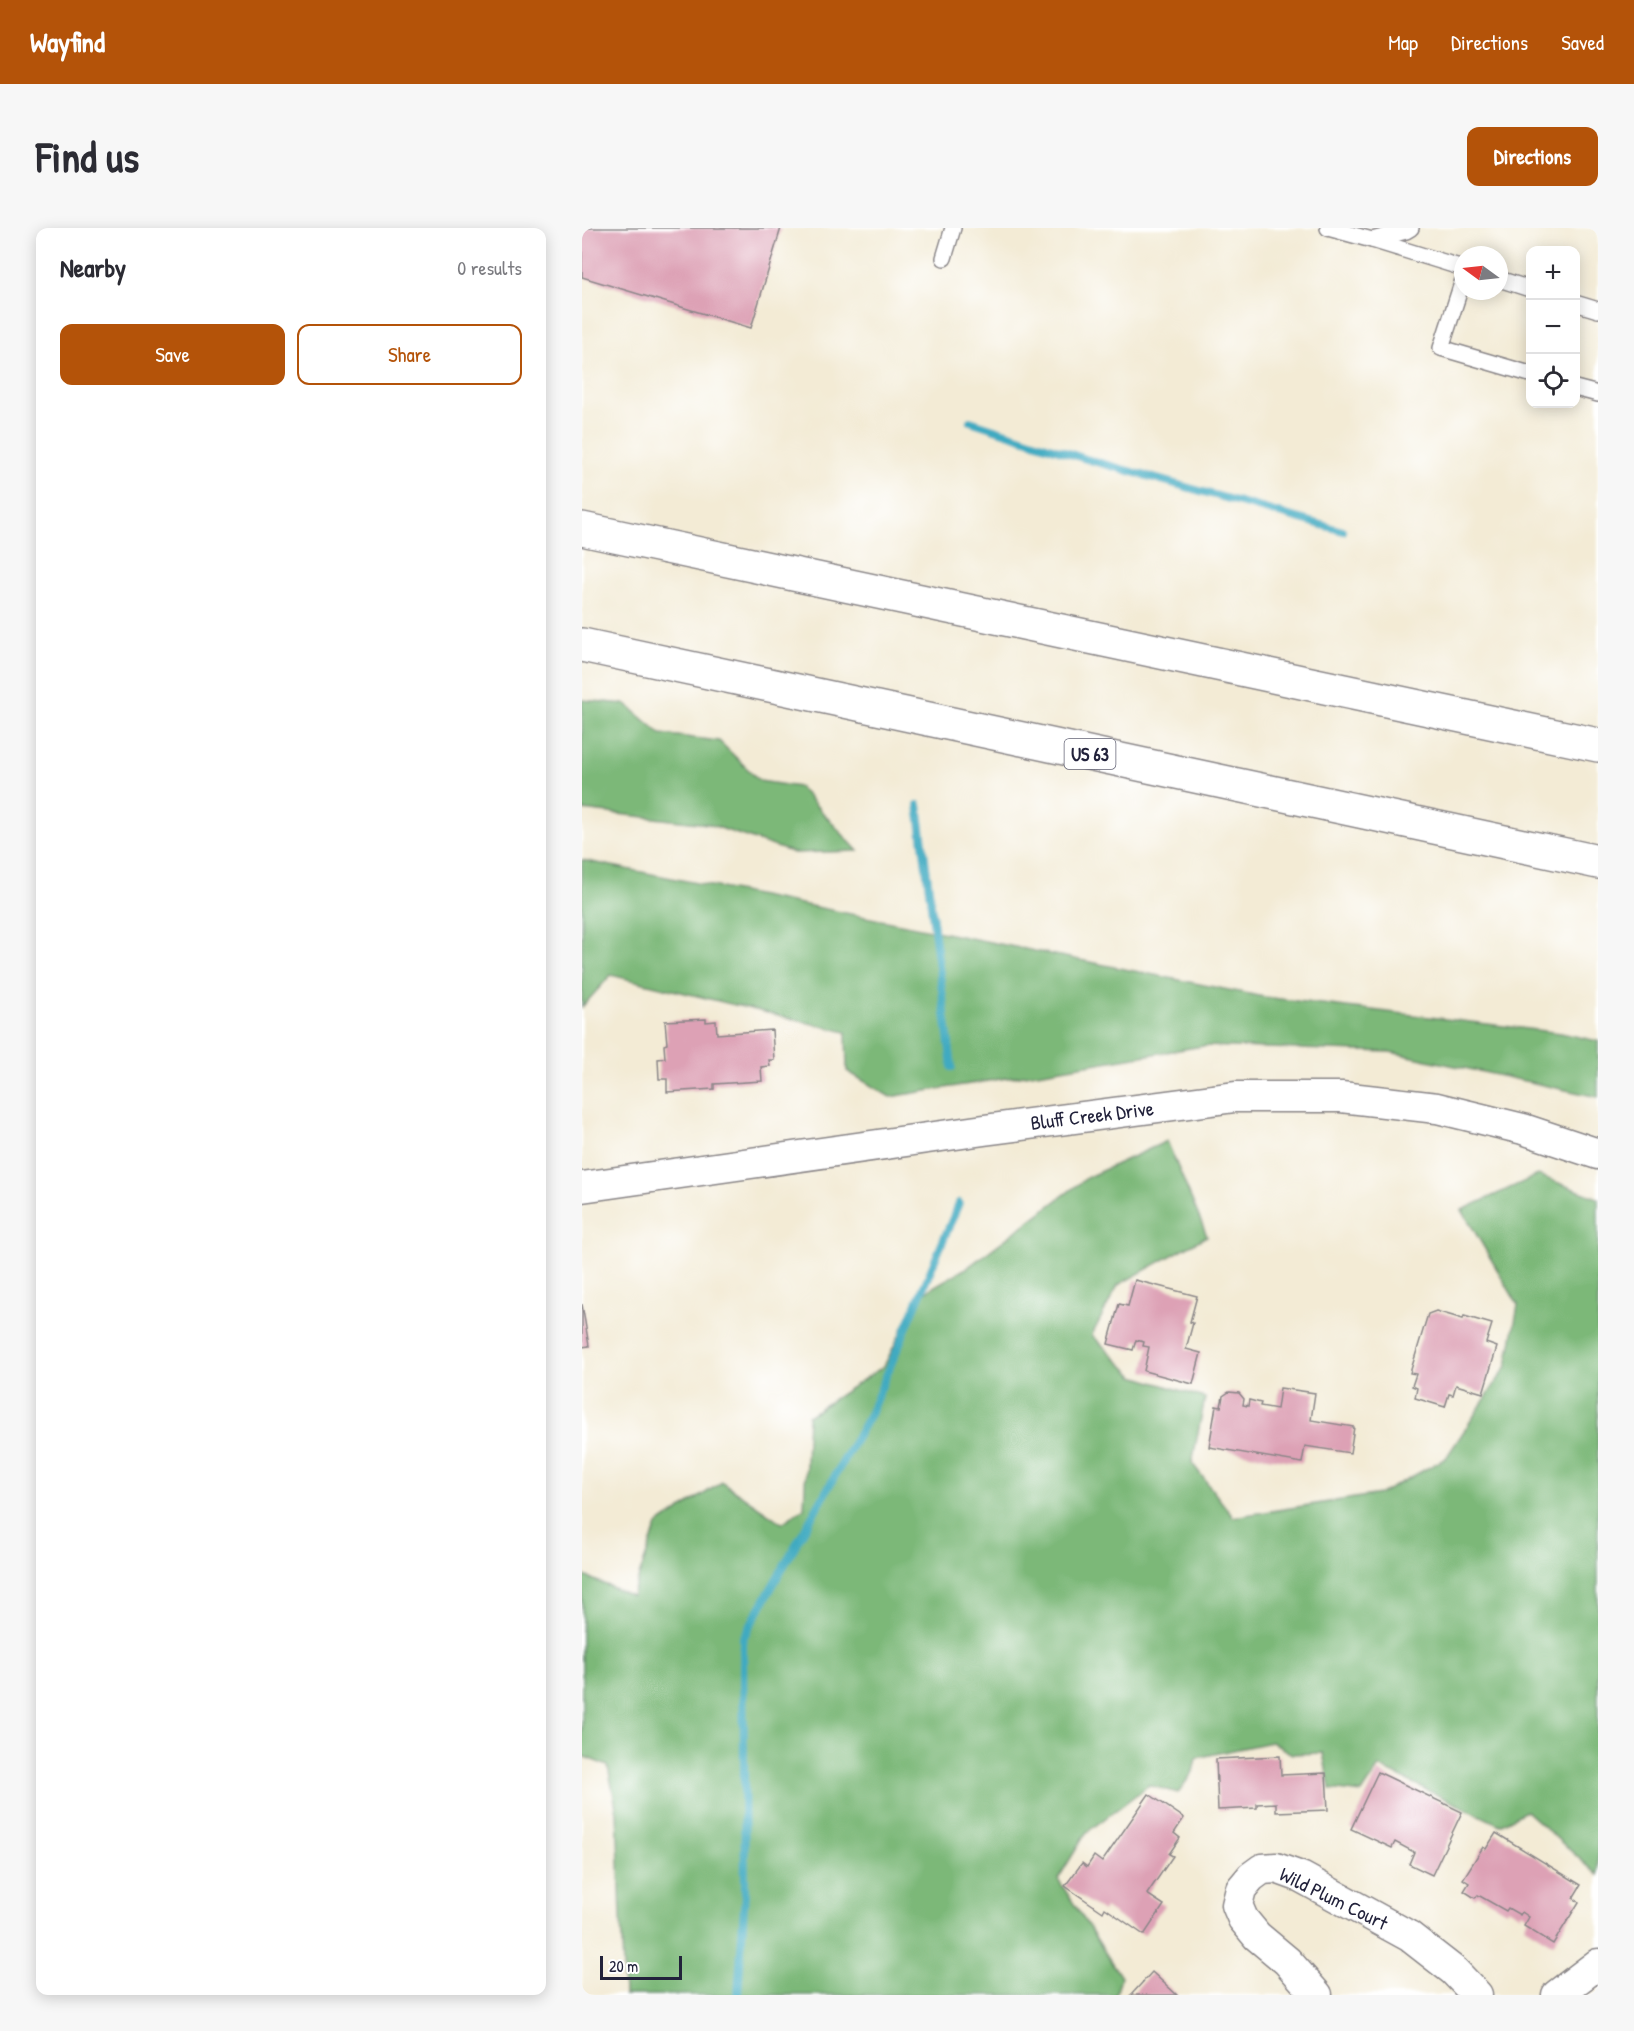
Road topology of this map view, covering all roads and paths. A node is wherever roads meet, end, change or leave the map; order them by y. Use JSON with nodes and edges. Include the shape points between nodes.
{"nodes":[{"id":1,"x":953,"y":228,"type":"edge"},
{"id":2,"x":1328,"y":228,"type":"edge"},
{"id":3,"x":1411,"y":228,"type":"edge"},
{"id":4,"x":1349,"y":231,"type":"edge"},
{"id":5,"x":1372,"y":240,"type":"junction"},
{"id":6,"x":944,"y":258,"type":"dead end"},
{"id":7,"x":1454,"y":265,"type":"edge"},
{"id":8,"x":1508,"y":282,"type":"edge"},
{"id":9,"x":1526,"y":288,"type":"edge"},
{"id":10,"x":1457,"y":300,"type":"edge"},
{"id":11,"x":1580,"y":305,"type":"edge"},
{"id":12,"x":1598,"y":310,"type":"edge"},
{"id":13,"x":1526,"y":373,"type":"edge"},
{"id":14,"x":1580,"y":389,"type":"edge"},
{"id":15,"x":1598,"y":394,"type":"edge"},
{"id":16,"x":582,"y":529,"type":"edge"},
{"id":17,"x":582,"y":645,"type":"edge"},
{"id":18,"x":1598,"y":745,"type":"edge"},
{"id":19,"x":1598,"y":862,"type":"edge"},
{"id":20,"x":1598,"y":1154,"type":"edge"},
{"id":21,"x":582,"y":1187,"type":"edge"},
{"id":22,"x":1598,"y":1964,"type":"edge"},
{"id":23,"x":1317,"y":1995,"type":"edge"},
{"id":24,"x":1477,"y":1995,"type":"edge"},
{"id":25,"x":1557,"y":1995,"type":"edge"}],
"edges":[{"from":1,"to":6,"type":"lane"},
{"from":2,"to":4,"type":"lane"},
{"from":3,"to":5,"type":"lane"},
{"from":4,"to":5,"type":"lane"},
{"from":5,"to":7,"type":"lane"},
{"from":8,"to":9,"type":"lane"},
{"from":10,"to":13,"type":"lane","via":[[1441,348]]},
{"from":11,"to":12,"type":"lane"},
{"from":14,"to":15,"type":"lane"},
{"from":16,"to":18,"type":"highway"},
{"from":17,"to":19,"type":"highway","number":"US 63"},
{"from":20,"to":21,"type":"street","name":"Bluff Creek Drive","via":[[1514,1126],[1437,1108],[1341,1097],[1235,1096]]},
{"from":22,"to":25,"type":"street"},
{"from":23,"to":24,"type":"street","name":"Wild Plum Court","via":[[1243,1919],[1237,1905],[1241,1889],[1262,1869],[1276,1868],[1301,1877],[1410,1936]]}]}
